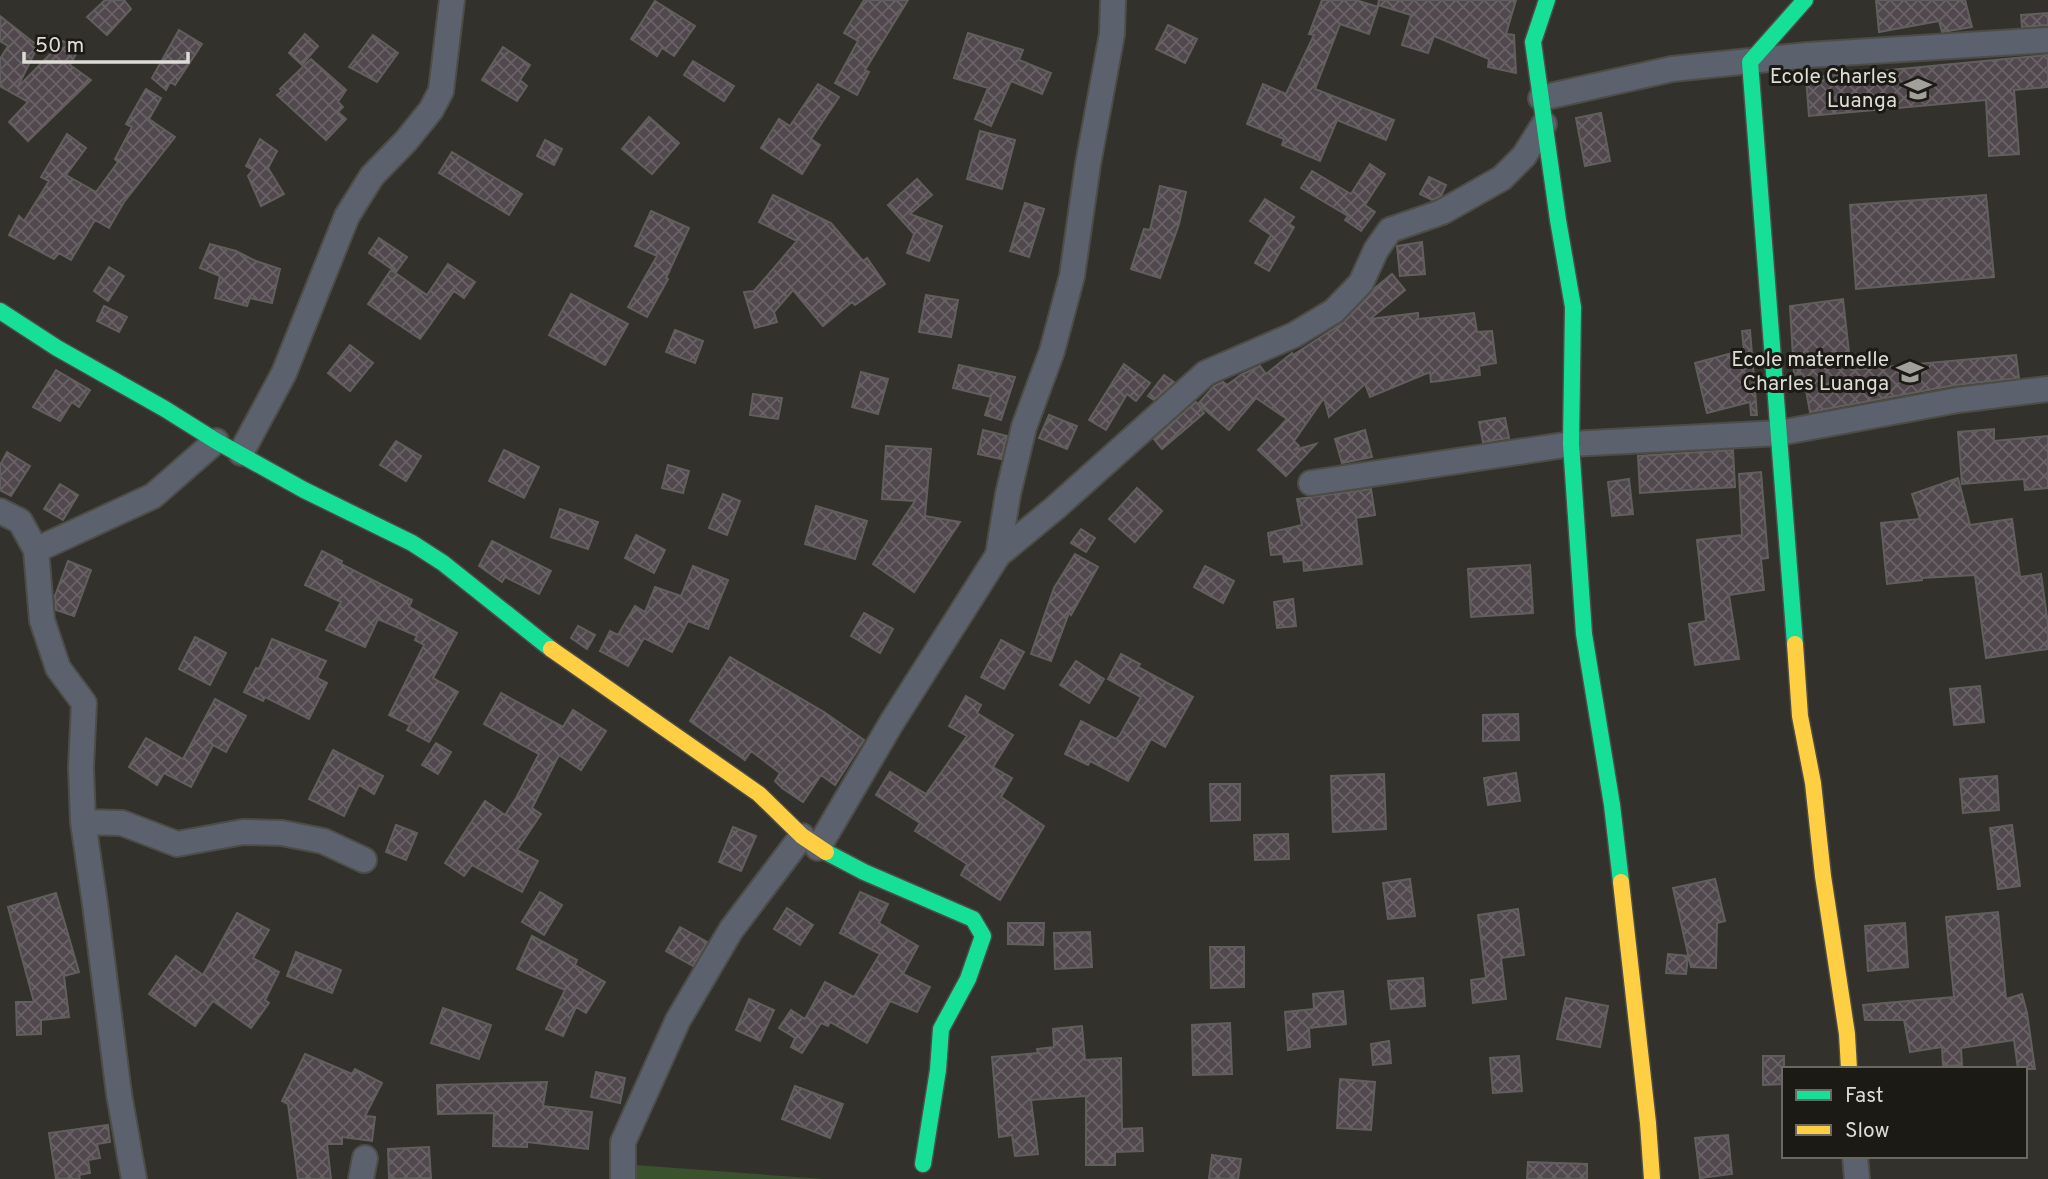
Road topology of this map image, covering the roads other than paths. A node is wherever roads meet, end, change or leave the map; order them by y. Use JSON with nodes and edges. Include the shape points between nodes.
{"nodes":[{"id":1,"x":452,"y":0,"type":"edge"},
{"id":2,"x":1114,"y":0,"type":"edge"},
{"id":3,"x":1547,"y":0,"type":"edge"},
{"id":4,"x":1805,"y":0,"type":"edge"},
{"id":5,"x":2048,"y":40,"type":"edge"},
{"id":6,"x":1750,"y":62,"type":"junction"},
{"id":7,"x":1541,"y":98,"type":"junction"},
{"id":8,"x":1544,"y":124,"type":"junction"},
{"id":9,"x":0,"y":311,"type":"edge"},
{"id":10,"x":2048,"y":389,"type":"edge"},
{"id":11,"x":1779,"y":433,"type":"junction"},
{"id":12,"x":216,"y":441,"type":"junction"},
{"id":13,"x":1571,"y":444,"type":"junction"},
{"id":14,"x":241,"y":453,"type":"junction"},
{"id":15,"x":1311,"y":483,"type":"dead end"},
{"id":16,"x":0,"y":511,"type":"edge"},
{"id":17,"x":36,"y":550,"type":"junction"},
{"id":18,"x":999,"y":555,"type":"junction"},
{"id":19,"x":83,"y":822,"type":"junction"},
{"id":20,"x":810,"y":842,"type":"junction"},
{"id":21,"x":364,"y":860,"type":"dead end"},
{"id":22,"x":1849,"y":1067,"type":"edge"},
{"id":23,"x":1855,"y":1158,"type":"edge"},
{"id":24,"x":923,"y":1164,"type":"dead end"},
{"id":25,"x":134,"y":1179,"type":"edge"},
{"id":26,"x":623,"y":1179,"type":"edge"},
{"id":27,"x":1652,"y":1179,"type":"edge"},
{"id":28,"x":1857,"y":1179,"type":"edge"}],
"edges":[{"from":1,"to":14,"type":"street","via":[[441,91],[406,141],[372,176],[347,216],[284,373]]},
{"from":2,"to":18,"type":"street","via":[[1072,276],[1052,351],[1024,427]]},
{"from":3,"to":7,"type":"street","via":[[1533,42]]},
{"from":4,"to":6,"type":"street"},
{"from":5,"to":6,"type":"street"},
{"from":6,"to":7,"type":"street","via":[[1671,69]]},
{"from":6,"to":11,"type":"street"},
{"from":7,"to":8,"type":"street"},
{"from":8,"to":13,"type":"street","via":[[1573,307]]},
{"from":8,"to":18,"type":"street","via":[[1524,156],[1502,178],[1442,212],[1390,230],[1361,283],[1334,312],[1294,335],[1206,373]]},
{"from":9,"to":12,"type":"street"},
{"from":10,"to":11,"type":"street","via":[[1958,400]]},
{"from":11,"to":13,"type":"street"},
{"from":11,"to":22,"type":"street","via":[[1800,716],[1813,783]]},
{"from":12,"to":14,"type":"street"},
{"from":12,"to":17,"type":"street","via":[[153,496]]},
{"from":13,"to":15,"type":"street"},
{"from":13,"to":27,"type":"street","via":[[1584,634],[1612,805]]},
{"from":14,"to":20,"type":"street","via":[[443,563],[550,648],[759,794]]},
{"from":16,"to":17,"type":"street","via":[[20,521]]},
{"from":17,"to":19,"type":"street","via":[[42,620],[58,668],[84,703]]},
{"from":18,"to":20,"type":"street"},
{"from":19,"to":21,"type":"street","via":[[122,823],[177,844],[243,832],[282,832],[323,841]]},
{"from":19,"to":25,"type":"street"},
{"from":20,"to":24,"type":"street","via":[[864,872],[973,919],[984,936],[941,1030]]},
{"from":20,"to":26,"type":"street","via":[[731,930],[678,1020],[623,1142]]},
{"from":23,"to":28,"type":"street"}]}
